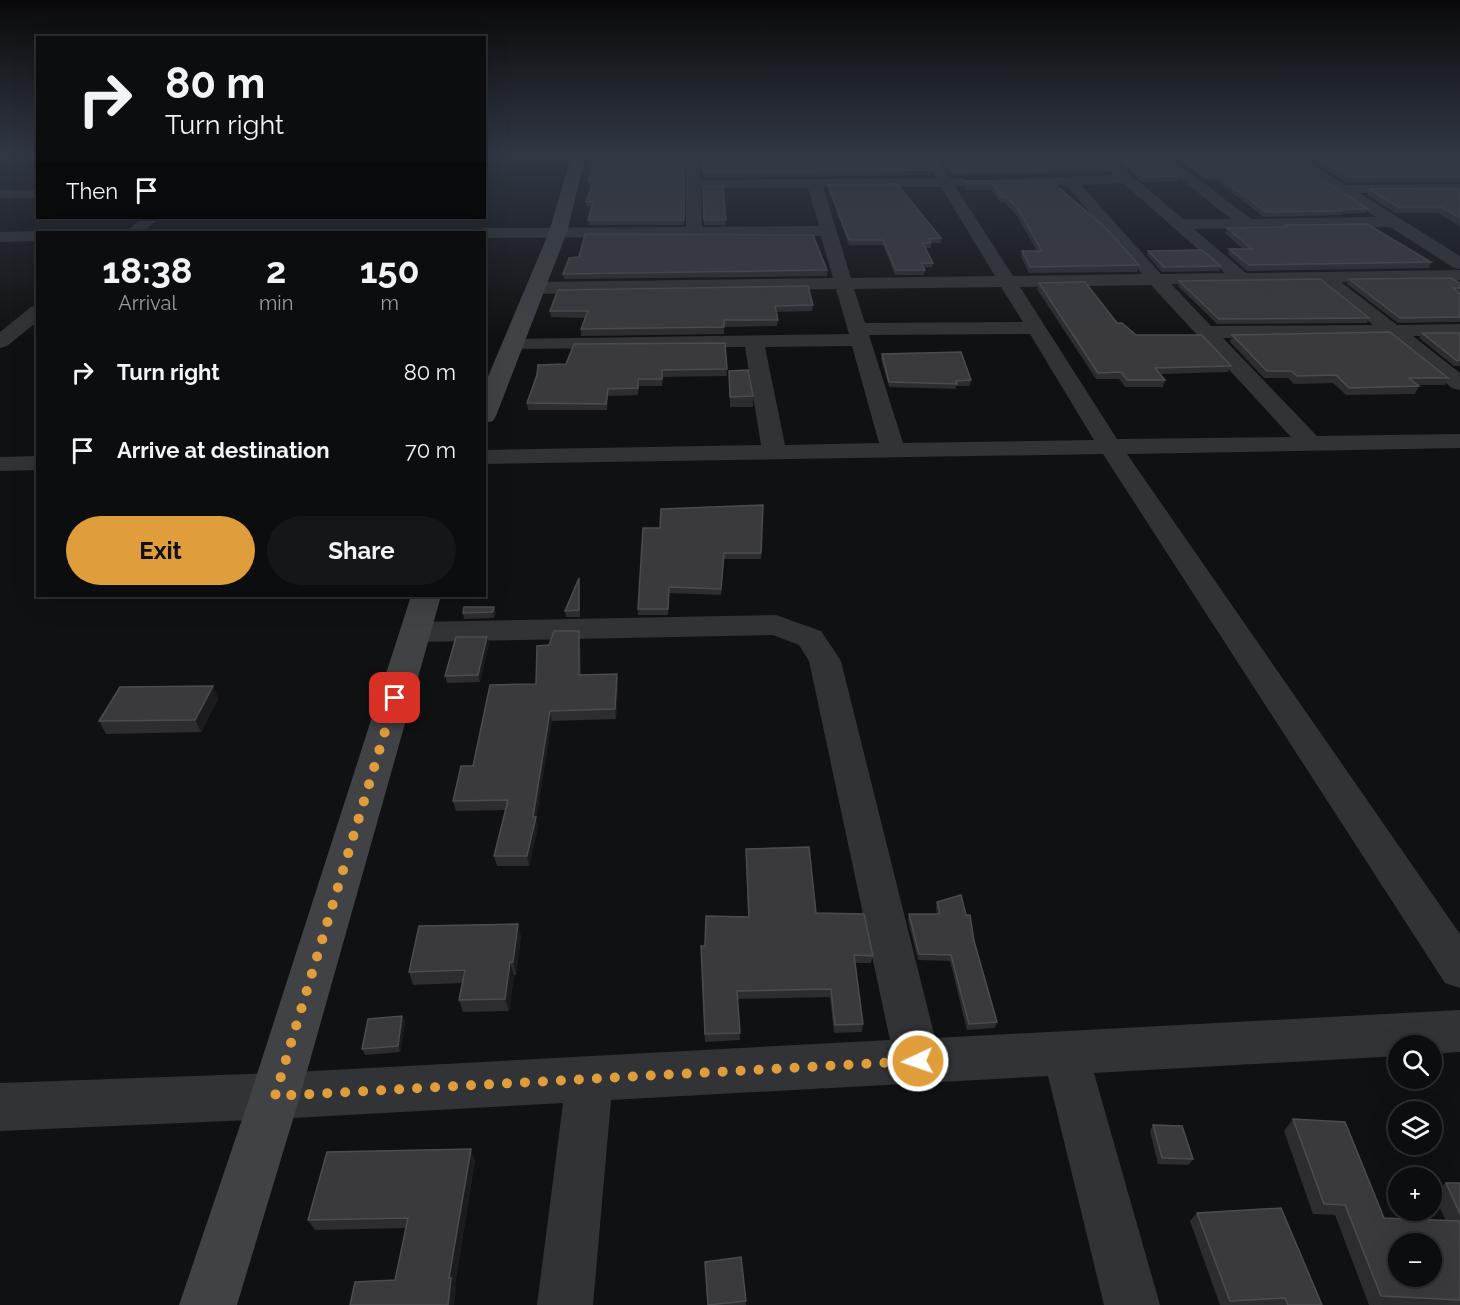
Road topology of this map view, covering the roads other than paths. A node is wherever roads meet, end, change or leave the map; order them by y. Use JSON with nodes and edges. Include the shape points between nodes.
{"nodes":[{"id":1,"x":563,"y":215,"type":"edge"},
{"id":2,"x":694,"y":215,"type":"edge"},
{"id":3,"x":824,"y":215,"type":"edge"},
{"id":4,"x":966,"y":215,"type":"edge"},
{"id":5,"x":1100,"y":215,"type":"edge"},
{"id":6,"x":1169,"y":215,"type":"edge"},
{"id":7,"x":1236,"y":215,"type":"edge"},
{"id":8,"x":1381,"y":215,"type":"edge"},
{"id":9,"x":150,"y":219,"type":"edge"},
{"id":10,"x":1392,"y":222,"type":"junction"},
{"id":11,"x":1180,"y":224,"type":"junction"},
{"id":12,"x":1248,"y":224,"type":"junction"},
{"id":13,"x":135,"y":231,"type":"edge"},
{"id":14,"x":694,"y":231,"type":"junction"},
{"id":15,"x":829,"y":231,"type":"junction"},
{"id":16,"x":486,"y":232,"type":"edge"},
{"id":17,"x":558,"y":232,"type":"junction"},
{"id":18,"x":36,"y":236,"type":"edge"},
{"id":19,"x":0,"y":237,"type":"edge"},
{"id":20,"x":1416,"y":237,"type":"junction"},
{"id":21,"x":1449,"y":237,"type":"dead end"},
{"id":22,"x":1460,"y":264,"type":"edge"},
{"id":23,"x":1460,"y":275,"type":"edge"},
{"id":24,"x":1322,"y":276,"type":"junction"},
{"id":25,"x":1241,"y":278,"type":"junction"},
{"id":26,"x":1156,"y":279,"type":"junction"},
{"id":27,"x":1006,"y":280,"type":"junction"},
{"id":28,"x":844,"y":282,"type":"junction"},
{"id":29,"x":535,"y":288,"type":"junction"},
{"id":30,"x":36,"y":313,"type":"edge"},
{"id":31,"x":1036,"y":328,"type":"junction"},
{"id":32,"x":1391,"y":330,"type":"junction"},
{"id":33,"x":1460,"y":330,"type":"edge"},
{"id":34,"x":1206,"y":332,"type":"junction"},
{"id":35,"x":860,"y":335,"type":"junction"},
{"id":36,"x":754,"y":341,"type":"junction"},
{"id":37,"x":0,"y":342,"type":"edge"},
{"id":38,"x":513,"y":343,"type":"junction"},
{"id":39,"x":1460,"y":383,"type":"edge"},
{"id":40,"x":486,"y":411,"type":"edge"},
{"id":41,"x":1460,"y":441,"type":"edge"},
{"id":42,"x":1311,"y":444,"type":"junction"},
{"id":43,"x":1110,"y":447,"type":"junction"},
{"id":44,"x":893,"y":451,"type":"junction"},
{"id":45,"x":774,"y":453,"type":"junction"},
{"id":46,"x":486,"y":457,"type":"edge"},
{"id":47,"x":36,"y":463,"type":"edge"},
{"id":48,"x":0,"y":464,"type":"edge"},
{"id":49,"x":421,"y":614,"type":"edge"},
{"id":50,"x":1460,"y":969,"type":"edge"},
{"id":51,"x":1460,"y":1031,"type":"edge"},
{"id":52,"x":1065,"y":1053,"type":"junction"},
{"id":53,"x":918,"y":1061,"type":"junction"},
{"id":54,"x":589,"y":1079,"type":"junction"},
{"id":55,"x":275,"y":1096,"type":"junction"},
{"id":56,"x":0,"y":1107,"type":"edge"},
{"id":57,"x":208,"y":1305,"type":"edge"},
{"id":58,"x":565,"y":1305,"type":"edge"},
{"id":59,"x":1132,"y":1305,"type":"edge"}],
"edges":[{"from":1,"to":17,"type":"street"},
{"from":2,"to":14,"type":"street"},
{"from":3,"to":15,"type":"street"},
{"from":4,"to":27,"type":"street"},
{"from":5,"to":26,"type":"street"},
{"from":6,"to":11,"type":"street"},
{"from":7,"to":12,"type":"street"},
{"from":8,"to":10,"type":"street"},
{"from":9,"to":13,"type":"street"},
{"from":10,"to":12,"type":"street"},
{"from":10,"to":20,"type":"street"},
{"from":11,"to":12,"type":"street"},
{"from":11,"to":25,"type":"street"},
{"from":14,"to":15,"type":"street"},
{"from":14,"to":17,"type":"street"},
{"from":15,"to":28,"type":"street"},
{"from":16,"to":17,"type":"street"},
{"from":17,"to":29,"type":"street"},
{"from":18,"to":19,"type":"street"},
{"from":20,"to":21,"type":"street"},
{"from":20,"to":22,"type":"street"},
{"from":23,"to":24,"type":"street"},
{"from":24,"to":25,"type":"street"},
{"from":24,"to":32,"type":"street"},
{"from":25,"to":26,"type":"street"},
{"from":26,"to":27,"type":"street"},
{"from":26,"to":34,"type":"street"},
{"from":27,"to":28,"type":"street"},
{"from":27,"to":31,"type":"street"},
{"from":28,"to":29,"type":"street"},
{"from":28,"to":35,"type":"street"},
{"from":29,"to":38,"type":"street"},
{"from":30,"to":37,"type":"street"},
{"from":31,"to":35,"type":"street"},
{"from":31,"to":43,"type":"street"},
{"from":32,"to":33,"type":"street"},
{"from":32,"to":34,"type":"street"},
{"from":32,"to":39,"type":"street"},
{"from":34,"to":42,"type":"street"},
{"from":35,"to":36,"type":"street"},
{"from":35,"to":44,"type":"street"},
{"from":36,"to":38,"type":"street"},
{"from":36,"to":45,"type":"street"},
{"from":38,"to":40,"type":"street"},
{"from":41,"to":42,"type":"street"},
{"from":42,"to":43,"type":"street"},
{"from":43,"to":44,"type":"street"},
{"from":43,"to":50,"type":"street"},
{"from":44,"to":45,"type":"street"},
{"from":45,"to":46,"type":"street"},
{"from":47,"to":48,"type":"street"},
{"from":49,"to":53,"type":"street","via":[[776,625],[810,638],[825,661]]},
{"from":49,"to":55,"type":"street"},
{"from":51,"to":52,"type":"street"},
{"from":52,"to":53,"type":"street"},
{"from":52,"to":59,"type":"street"},
{"from":53,"to":54,"type":"street"},
{"from":54,"to":55,"type":"street"},
{"from":54,"to":58,"type":"street"},
{"from":55,"to":56,"type":"street"},
{"from":55,"to":57,"type":"street"}]}
